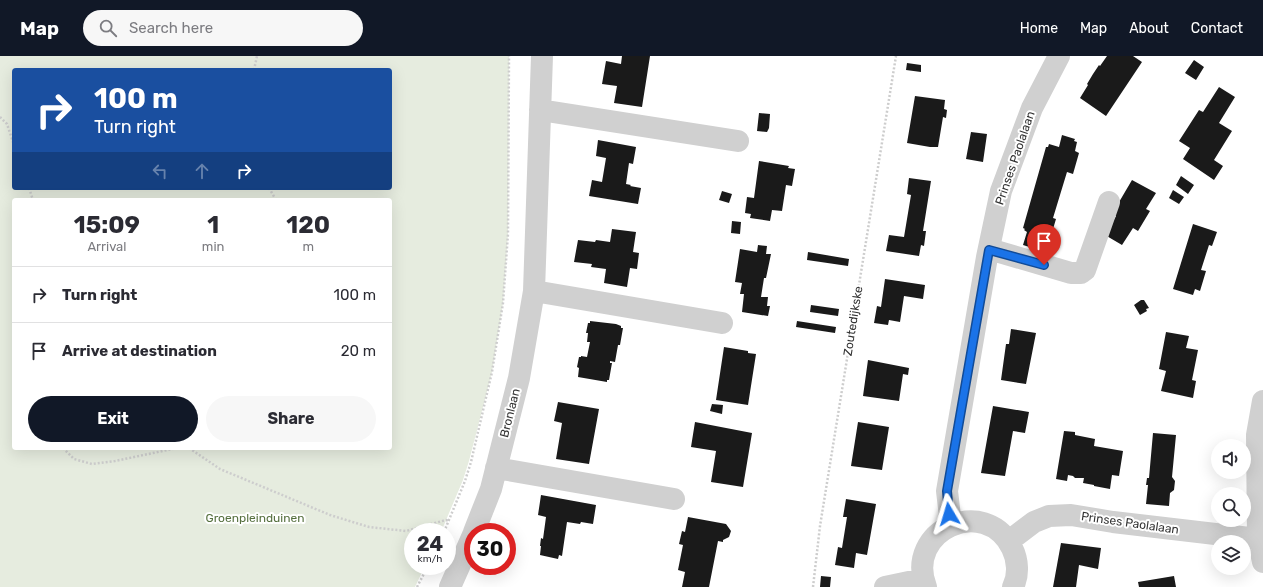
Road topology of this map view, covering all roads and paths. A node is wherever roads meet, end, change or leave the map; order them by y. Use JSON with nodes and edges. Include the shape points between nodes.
{"nodes":[{"id":1,"x":257,"y":56,"type":"edge"},
{"id":2,"x":509,"y":56,"type":"edge"},
{"id":3,"x":542,"y":56,"type":"edge"},
{"id":4,"x":896,"y":56,"type":"edge"},
{"id":5,"x":1059,"y":56,"type":"edge"},
{"id":6,"x":254,"y":68,"type":"edge"},
{"id":7,"x":540,"y":110,"type":"junction"},
{"id":8,"x":0,"y":117,"type":"edge"},
{"id":9,"x":12,"y":139,"type":"edge"},
{"id":10,"x":738,"y":141,"type":"dead end"},
{"id":11,"x":1109,"y":202,"type":"dead end"},
{"id":12,"x":989,"y":250,"type":"junction"},
{"id":13,"x":534,"y":292,"type":"junction"},
{"id":14,"x":722,"y":323,"type":"dead end"},
{"id":15,"x":1263,"y":400,"type":"edge"},
{"id":16,"x":65,"y":450,"type":"edge"},
{"id":17,"x":167,"y":450,"type":"edge"},
{"id":18,"x":192,"y":450,"type":"edge"},
{"id":19,"x":496,"y":468,"type":"junction"},
{"id":20,"x":674,"y":499,"type":"dead end"},
{"id":21,"x":449,"y":521,"type":"joint"},
{"id":22,"x":478,"y":523,"type":"edge"},
{"id":23,"x":951,"y":525,"type":"junction"},
{"id":24,"x":1258,"y":539,"type":"junction"},
{"id":25,"x":1009,"y":541,"type":"junction"},
{"id":26,"x":464,"y":557,"type":"edge"},
{"id":27,"x":1263,"y":562,"type":"edge"},
{"id":28,"x":423,"y":575,"type":"edge"},
{"id":29,"x":925,"y":583,"type":"edge"},
{"id":30,"x":452,"y":586,"type":"edge"},
{"id":31,"x":417,"y":587,"type":"edge"},
{"id":32,"x":813,"y":587,"type":"edge"},
{"id":33,"x":885,"y":587,"type":"edge"},
{"id":34,"x":1013,"y":587,"type":"edge"}],
"edges":[{"from":1,"to":6,"type":"path"},
{"from":2,"to":21,"type":"path","via":[[508,234],[503,304],[492,372],[470,462]]},
{"from":3,"to":7,"type":"street","name":"Bronlaan"},
{"from":4,"to":32,"type":"path","name":"Zoutedijkske","via":[[820,526]]},
{"from":5,"to":12,"type":"street","name":"Prinses Paolalaan","via":[[1032,108],[1001,191]]},
{"from":7,"to":10,"type":"street"},
{"from":7,"to":13,"type":"street","name":"Bronlaan"},
{"from":8,"to":9,"type":"path","via":[[7,124]]},
{"from":11,"to":12,"type":"street","via":[[1085,270],[1081,273],[1071,273]]},
{"from":12,"to":23,"type":"street","name":"Prinses Paolalaan","via":[[947,491]]},
{"from":13,"to":14,"type":"street"},
{"from":13,"to":19,"type":"street","name":"Bronlaan","via":[[519,378]]},
{"from":15,"to":24,"type":"street","via":[[1257,435]]},
{"from":16,"to":17,"type":"path","via":[[74,459],[92,464]]},
{"from":18,"to":21,"type":"path","via":[[220,469],[330,515],[369,527],[406,531]]},
{"from":19,"to":20,"type":"street"},
{"from":19,"to":22,"type":"street","name":"Bronlaan"},
{"from":23,"to":25,"type":"street","via":[[966,521],[982,522],[997,529]]},
{"from":23,"to":29,"type":"street","via":[[937,534],[927,547],[922,562]]},
{"from":24,"to":25,"type":"street","name":"Prinses Paolalaan","via":[[1070,515],[1050,516],[1034,522]]},
{"from":24,"to":27,"type":"street"},
{"from":25,"to":34,"type":"street","via":[[1018,570]]},
{"from":26,"to":30,"type":"street"},
{"from":28,"to":31,"type":"path"},
{"from":29,"to":33,"type":"street"}]}
